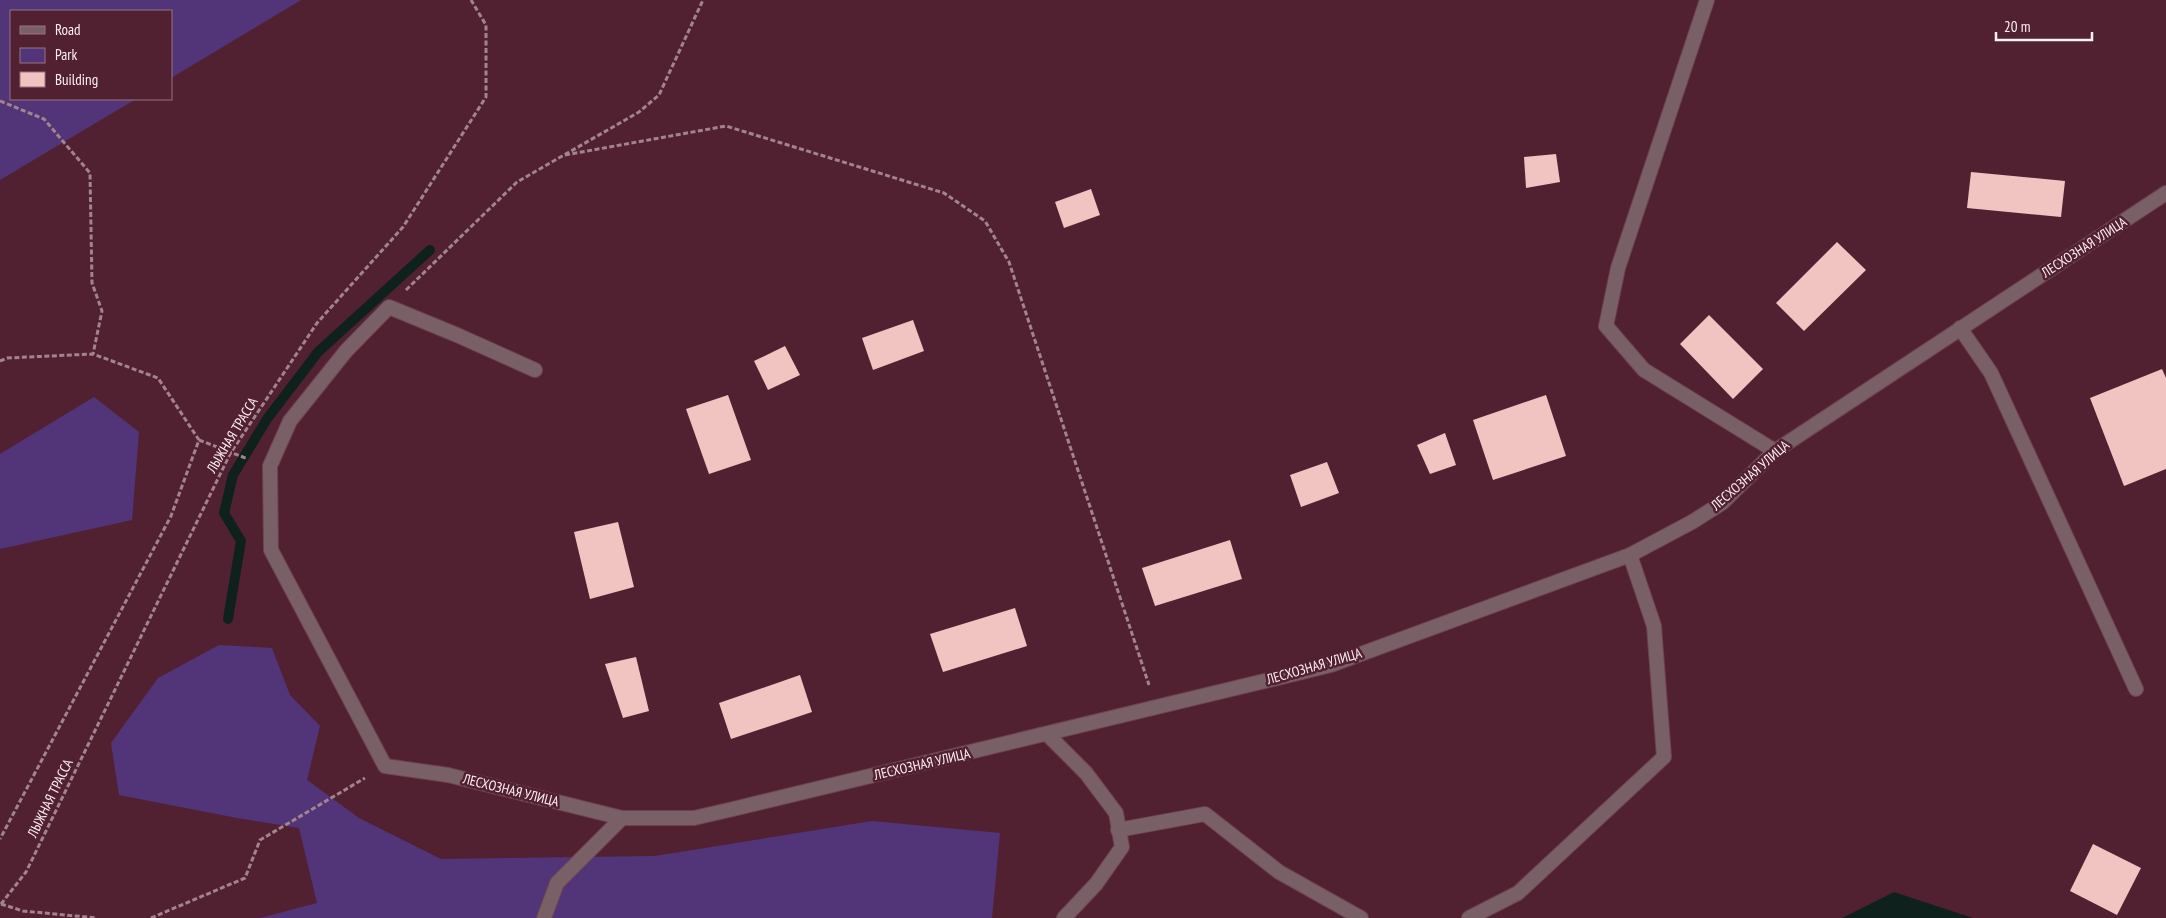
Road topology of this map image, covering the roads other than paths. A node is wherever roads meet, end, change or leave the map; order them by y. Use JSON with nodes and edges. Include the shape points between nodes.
{"nodes":[{"id":1,"x":1706,"y":0,"type":"edge"},
{"id":2,"x":2166,"y":193,"type":"edge"},
{"id":3,"x":1960,"y":328,"type":"junction"},
{"id":4,"x":535,"y":370,"type":"dead end"},
{"id":5,"x":1774,"y":451,"type":"junction"},
{"id":6,"x":1630,"y":555,"type":"junction"},
{"id":7,"x":2136,"y":688,"type":"dead end"},
{"id":8,"x":1047,"y":734,"type":"junction"},
{"id":9,"x":622,"y":818,"type":"junction"},
{"id":10,"x":1118,"y":830,"type":"junction"},
{"id":11,"x":544,"y":918,"type":"edge"},
{"id":12,"x":1064,"y":918,"type":"edge"},
{"id":13,"x":1361,"y":918,"type":"edge"},
{"id":14,"x":1469,"y":918,"type":"edge"}],
"edges":[{"from":1,"to":5,"type":"street","via":[[1618,268],[1606,326],[1644,370]]},
{"from":2,"to":3,"type":"street","name":"ЛЕСХОЗНАЯ УЛИЦА"},
{"from":3,"to":5,"type":"street","name":"ЛЕСХОЗНАЯ УЛИЦА"},
{"from":3,"to":7,"type":"street","via":[[1991,373]]},
{"from":4,"to":9,"type":"street","name":"ЛЕСХОЗНАЯ УЛИЦА","via":[[389,307],[346,351],[290,421],[270,466],[271,550],[385,766],[448,774]]},
{"from":5,"to":6,"type":"street","name":"ЛЕСХОЗНАЯ УЛИЦА","via":[[1722,503]]},
{"from":6,"to":8,"type":"street","name":"ЛЕСХОЗНАЯ УЛИЦА","via":[[1331,665]]},
{"from":6,"to":14,"type":"street","via":[[1654,626],[1664,757],[1518,893]]},
{"from":8,"to":9,"type":"street","name":"ЛЕСХОЗНАЯ УЛИЦА","via":[[694,818]]},
{"from":8,"to":10,"type":"street","via":[[1086,773],[1116,813]]},
{"from":9,"to":11,"type":"street","via":[[558,883]]},
{"from":10,"to":12,"type":"street","via":[[1122,847],[1096,884]]},
{"from":10,"to":13,"type":"street","via":[[1205,814],[1279,872]]}]}
